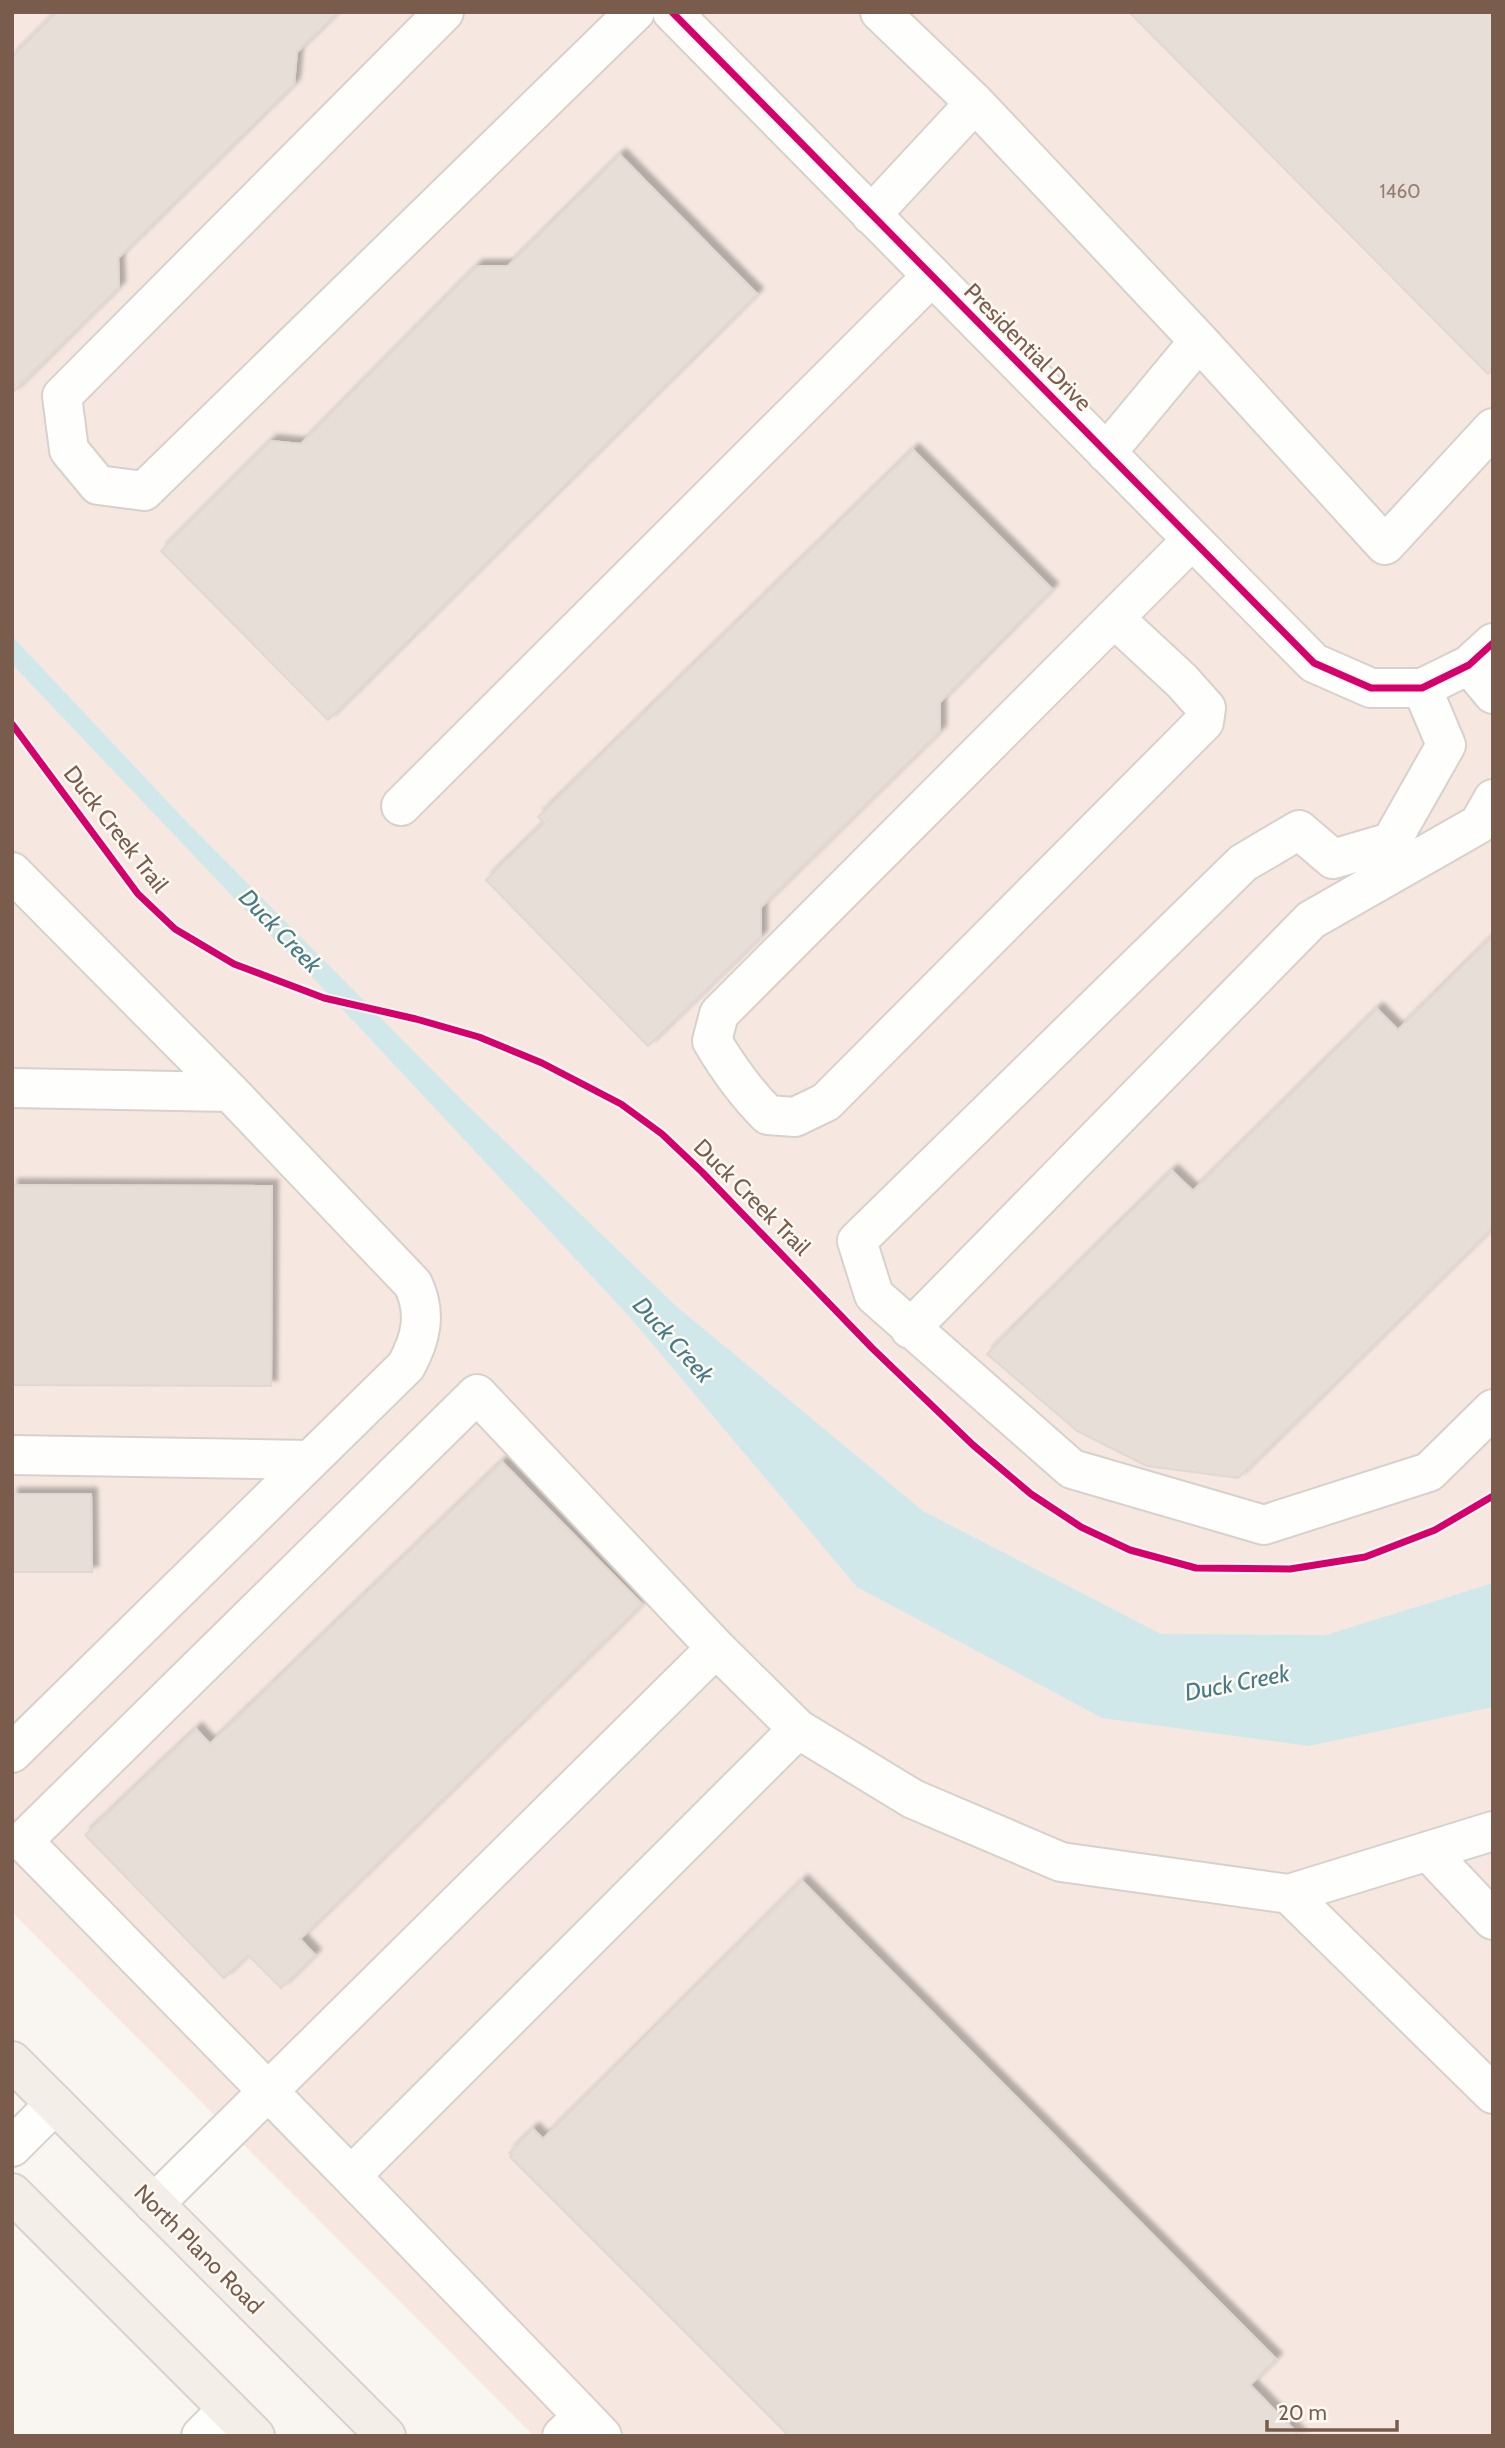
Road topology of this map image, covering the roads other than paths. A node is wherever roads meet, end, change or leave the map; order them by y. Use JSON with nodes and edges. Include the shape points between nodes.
{"nodes":[{"id":1,"x":444,"y":12,"type":"edge"},
{"id":2,"x":635,"y":12,"type":"edge"},
{"id":3,"x":672,"y":12,"type":"edge"},
{"id":4,"x":880,"y":12,"type":"edge"},
{"id":5,"x":975,"y":103,"type":"junction"},
{"id":6,"x":871,"y":215,"type":"junction"},
{"id":7,"x":932,"y":276,"type":"junction"},
{"id":8,"x":1199,"y":341,"type":"junction"},
{"id":9,"x":1493,"y":428,"type":"edge"},
{"id":10,"x":1106,"y":453,"type":"junction"},
{"id":11,"x":1192,"y":540,"type":"junction"},
{"id":12,"x":1114,"y":618,"type":"junction"},
{"id":13,"x":1485,"y":667,"type":"edge"},
{"id":14,"x":1422,"y":688,"type":"junction"},
{"id":15,"x":1493,"y":799,"type":"edge"},
{"id":16,"x":401,"y":806,"type":"dead end"},
{"id":17,"x":1400,"y":853,"type":"junction"},
{"id":18,"x":12,"y":872,"type":"edge"},
{"id":19,"x":12,"y":1088,"type":"edge"},
{"id":20,"x":230,"y":1092,"type":"junction"},
{"id":21,"x":911,"y":1329,"type":"junction"},
{"id":22,"x":1493,"y":1409,"type":"edge"},
{"id":23,"x":12,"y":1455,"type":"edge"},
{"id":24,"x":310,"y":1460,"type":"junction"},
{"id":25,"x":716,"y":1648,"type":"junction"},
{"id":26,"x":798,"y":1729,"type":"junction"},
{"id":27,"x":12,"y":1753,"type":"edge"},
{"id":28,"x":1493,"y":1831,"type":"edge"},
{"id":29,"x":1428,"y":1851,"type":"junction"},
{"id":30,"x":1289,"y":1894,"type":"junction"},
{"id":31,"x":1493,"y":1920,"type":"edge"},
{"id":32,"x":12,"y":2061,"type":"edge"},
{"id":33,"x":268,"y":2091,"type":"junction"},
{"id":34,"x":1493,"y":2094,"type":"edge"},
{"id":35,"x":55,"y":2104,"type":"junction"},
{"id":36,"x":12,"y":2147,"type":"edge"},
{"id":37,"x":351,"y":2176,"type":"junction"},
{"id":38,"x":12,"y":2193,"type":"edge"},
{"id":39,"x":154,"y":2204,"type":"junction"},
{"id":40,"x":228,"y":2409,"type":"junction"},
{"id":41,"x":582,"y":2429,"type":"edge"},
{"id":42,"x":201,"y":2436,"type":"edge"},
{"id":43,"x":255,"y":2436,"type":"edge"},
{"id":44,"x":386,"y":2436,"type":"edge"}],
"edges":[{"from":1,"to":2,"type":"street","via":[[62,396],[69,450],[98,485],[144,491]]},
{"from":3,"to":6,"type":"street","name":"Presidential Drive"},
{"from":4,"to":5,"type":"street"},
{"from":5,"to":6,"type":"street"},
{"from":5,"to":8,"type":"street"},
{"from":6,"to":7,"type":"street","name":"Presidential Drive"},
{"from":7,"to":10,"type":"street","name":"Presidential Drive"},
{"from":7,"to":16,"type":"street"},
{"from":8,"to":9,"type":"street","via":[[1385,545]]},
{"from":8,"to":10,"type":"street"},
{"from":10,"to":11,"type":"street","name":"Presidential Drive"},
{"from":11,"to":12,"type":"street"},
{"from":11,"to":14,"type":"street","name":"Presidential Drive","via":[[1314,663],[1371,688]]},
{"from":12,"to":12,"type":"street","via":[[719,1014],[712,1041],[768,1115],[795,1117],[826,1102],[1204,722],[1206,708]]},
{"from":13,"to":14,"type":"street"},
{"from":14,"to":17,"type":"street","via":[[1446,745]]},
{"from":15,"to":17,"type":"street","via":[[1479,824]]},
{"from":17,"to":21,"type":"street","via":[[1311,920]]},
{"from":17,"to":21,"type":"street","via":[[1333,859],[1299,830],[1243,863],[857,1241],[873,1295]]},
{"from":18,"to":20,"type":"street"},
{"from":19,"to":20,"type":"street"},
{"from":20,"to":24,"type":"street","via":[[413,1284],[418,1296],[421,1331],[406,1366]]},
{"from":21,"to":22,"type":"street","via":[[1072,1469],[1264,1525],[1429,1472]]},
{"from":23,"to":24,"type":"street"},
{"from":24,"to":27,"type":"street"},
{"from":25,"to":26,"type":"street"},
{"from":25,"to":33,"type":"street"},
{"from":25,"to":33,"type":"street","via":[[477,1394],[23,1841]]},
{"from":26,"to":30,"type":"street","via":[[913,1799],[1061,1863]]},
{"from":26,"to":37,"type":"street"},
{"from":28,"to":29,"type":"street"},
{"from":29,"to":30,"type":"street"},
{"from":29,"to":31,"type":"street"},
{"from":30,"to":34,"type":"street"},
{"from":32,"to":35,"type":"main road","name":"North Plano Road"},
{"from":33,"to":37,"type":"street"},
{"from":33,"to":39,"type":"street"},
{"from":35,"to":36,"type":"street"},
{"from":35,"to":39,"type":"main road","name":"North Plano Road"},
{"from":37,"to":41,"type":"street"},
{"from":38,"to":40,"type":"main road"},
{"from":39,"to":44,"type":"main road","name":"North Plano Road"},
{"from":40,"to":42,"type":"street"},
{"from":40,"to":43,"type":"main road"}]}
